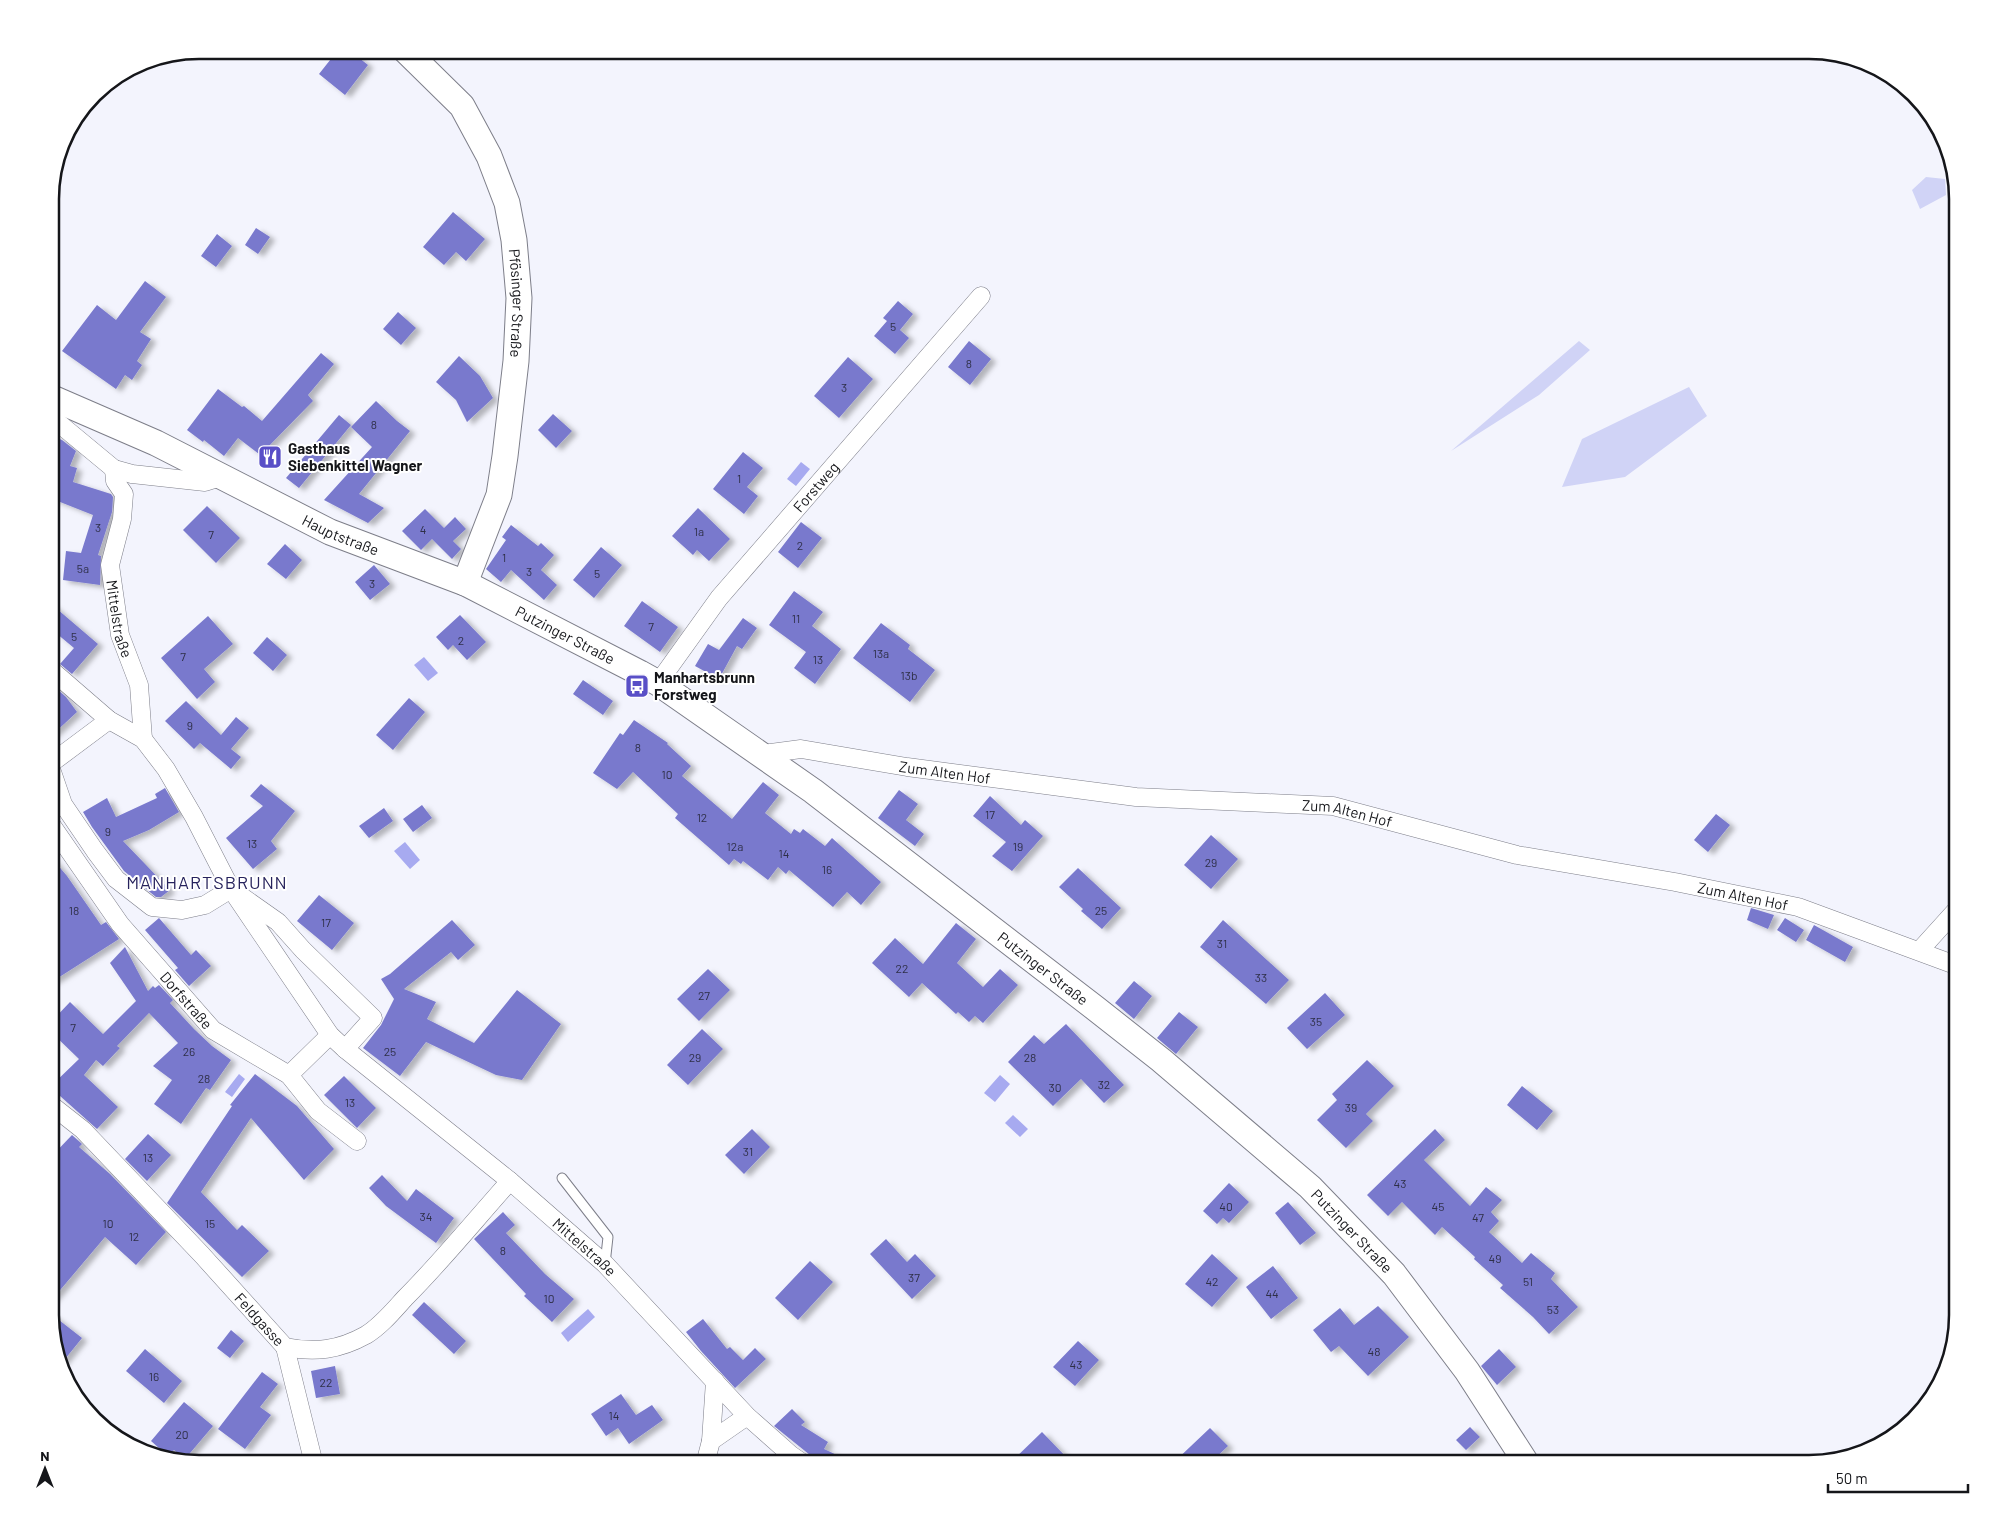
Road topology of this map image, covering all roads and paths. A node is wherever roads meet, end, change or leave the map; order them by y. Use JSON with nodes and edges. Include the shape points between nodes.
{"nodes":[{"id":1,"x":414,"y":59,"type":"edge"},
{"id":2,"x":982,"y":296,"type":"dead end"},
{"id":3,"x":59,"y":400,"type":"edge"},
{"id":4,"x":59,"y":423,"type":"edge"},
{"id":5,"x":114,"y":469,"type":"junction"},
{"id":6,"x":224,"y":476,"type":"junction"},
{"id":7,"x":465,"y":583,"type":"junction"},
{"id":8,"x":59,"y":677,"type":"edge"},
{"id":9,"x":658,"y":683,"type":"junction"},
{"id":10,"x":109,"y":720,"type":"junction"},
{"id":11,"x":143,"y":739,"type":"junction"},
{"id":12,"x":762,"y":754,"type":"junction"},
{"id":13,"x":59,"y":758,"type":"edge"},
{"id":14,"x":59,"y":792,"type":"edge"},
{"id":15,"x":59,"y":836,"type":"edge"},
{"id":16,"x":231,"y":889,"type":"junction"},
{"id":17,"x":1949,"y":918,"type":"edge"},
{"id":18,"x":1920,"y":950,"type":"junction"},
{"id":19,"x":1949,"y":962,"type":"edge"},
{"id":20,"x":330,"y":1035,"type":"junction"},
{"id":21,"x":345,"y":1049,"type":"junction"},
{"id":22,"x":289,"y":1075,"type":"junction"},
{"id":23,"x":59,"y":1111,"type":"edge"},
{"id":24,"x":357,"y":1140,"type":"dead end"},
{"id":25,"x":562,"y":1178,"type":"dead end"},
{"id":26,"x":510,"y":1181,"type":"junction"},
{"id":27,"x":605,"y":1264,"type":"junction"},
{"id":28,"x":285,"y":1347,"type":"junction"},
{"id":29,"x":714,"y":1381,"type":"junction"},
{"id":30,"x":748,"y":1416,"type":"junction"},
{"id":31,"x":711,"y":1441,"type":"junction"},
{"id":32,"x":312,"y":1455,"type":"edge"},
{"id":33,"x":707,"y":1455,"type":"edge"},
{"id":34,"x":791,"y":1455,"type":"edge"},
{"id":35,"x":1521,"y":1455,"type":"edge"}],
"edges":[{"from":1,"to":7,"type":"street","name":"Pfösinger Straße","via":[[462,106],[489,156],[507,203],[514,240],[519,298],[516,361],[505,456],[499,494]]},
{"from":2,"to":9,"type":"street","name":"Forstweg","via":[[719,598]]},
{"from":3,"to":6,"type":"street","name":"Hauptstraße"},
{"from":4,"to":5,"type":"street"},
{"from":5,"to":6,"type":"street","via":[[205,482]]},
{"from":5,"to":11,"type":"street","name":"Mittelstraße","via":[[114,481],[124,494],[122,519],[110,566],[120,635],[139,685]]},
{"from":6,"to":7,"type":"street","name":"Hauptstraße","via":[[330,532]]},
{"from":7,"to":9,"type":"street","name":"Putzinger Straße"},
{"from":8,"to":10,"type":"street","name":"Mittelstraße"},
{"from":9,"to":12,"type":"street","name":"Putzinger Straße"},
{"from":10,"to":11,"type":"street","name":"Mittelstraße"},
{"from":10,"to":13,"type":"street"},
{"from":11,"to":16,"type":"street","name":"Mittelstraße","via":[[166,769]]},
{"from":12,"to":18,"type":"street","name":"Zum Alten Hof","via":[[800,749],[1136,797],[1333,806],[1517,855],[1798,907]]},
{"from":12,"to":35,"type":"street","name":"Putzinger Straße","via":[[1161,1060],[1310,1187],[1394,1274],[1467,1371]]},
{"from":14,"to":16,"type":"street","via":[[63,804],[116,878],[152,906],[182,910],[206,905]]},
{"from":15,"to":22,"type":"street","name":"Dorfstraße","via":[[120,924],[213,1030]]},
{"from":16,"to":20,"type":"street","name":"Mittelstraße"},
{"from":16,"to":21,"type":"street","name":"Mittelstraße","via":[[278,922],[373,1018]]},
{"from":17,"to":18,"type":"street"},
{"from":18,"to":19,"type":"street","name":"Zum Alten Hof"},
{"from":20,"to":21,"type":"street","name":"Mittelstraße"},
{"from":20,"to":22,"type":"street"},
{"from":21,"to":26,"type":"street","name":"Mittelstraße"},
{"from":22,"to":24,"type":"street","name":"Dorfstraße","via":[[318,1111]]},
{"from":23,"to":28,"type":"street","name":"Feldgasse","via":[[83,1130]]},
{"from":25,"to":27,"type":"lane","via":[[608,1237]]},
{"from":26,"to":27,"type":"street","name":"Mittelstraße"},
{"from":26,"to":28,"type":"street","name":"Feldgasse","via":[[426,1277],[368,1334],[328,1350],[304,1351]]},
{"from":27,"to":29,"type":"street","name":"Mittelstraße"},
{"from":28,"to":32,"type":"street"},
{"from":29,"to":30,"type":"street","name":"Mittelstraße"},
{"from":29,"to":31,"type":"street"},
{"from":30,"to":31,"type":"street"},
{"from":30,"to":34,"type":"street","name":"Mittelstraße"},
{"from":31,"to":33,"type":"street"}]}
